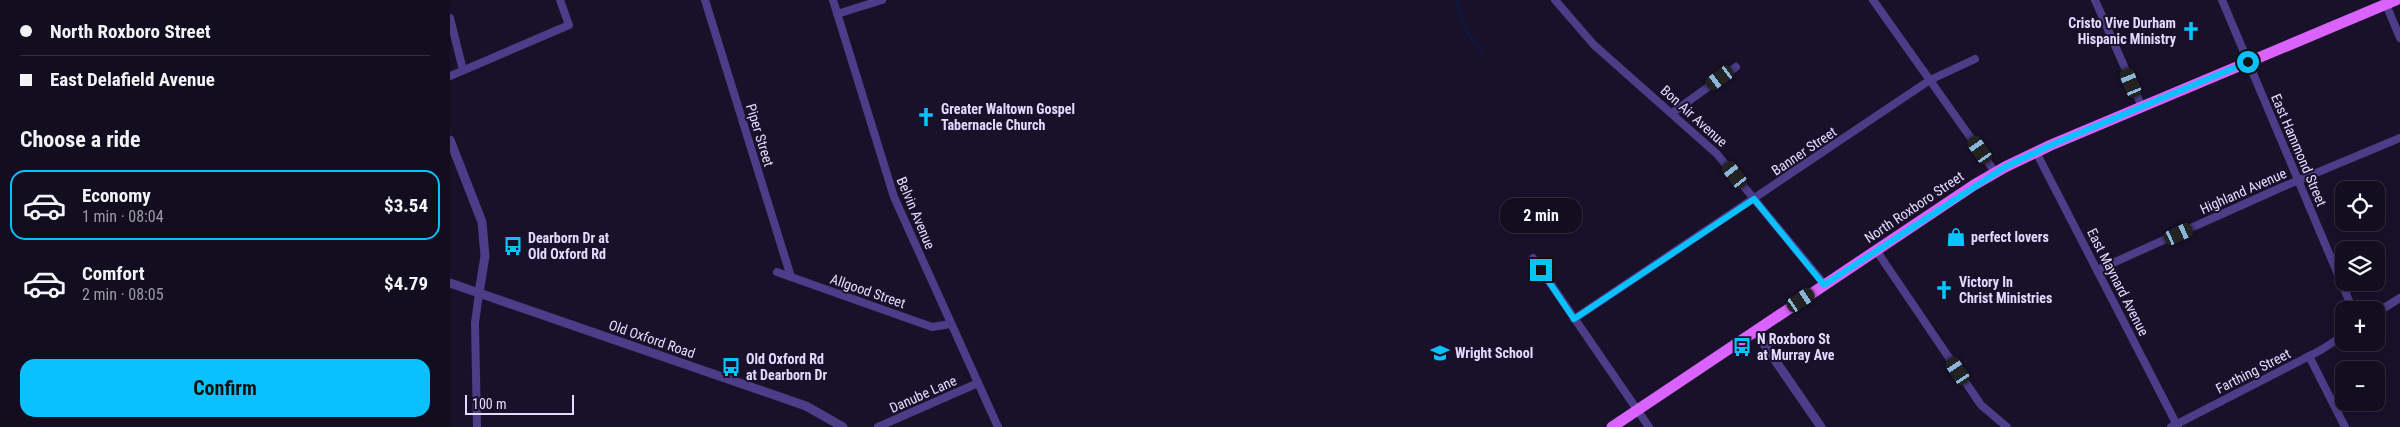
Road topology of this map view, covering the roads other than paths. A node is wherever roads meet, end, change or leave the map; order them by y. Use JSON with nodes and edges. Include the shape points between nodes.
{"nodes":[{"id":1,"x":560,"y":0,"type":"edge"},
{"id":2,"x":705,"y":0,"type":"edge"},
{"id":3,"x":833,"y":0,"type":"edge"},
{"id":4,"x":882,"y":0,"type":"edge"},
{"id":5,"x":1555,"y":0,"type":"edge"},
{"id":6,"x":1873,"y":0,"type":"edge"},
{"id":7,"x":2096,"y":0,"type":"edge"},
{"id":8,"x":2222,"y":0,"type":"edge"},
{"id":9,"x":2389,"y":1,"type":"edge"},
{"id":10,"x":837,"y":14,"type":"junction"},
{"id":11,"x":450,"y":18,"type":"edge"},
{"id":12,"x":2400,"y":38,"type":"edge"},
{"id":13,"x":1975,"y":59,"type":"dead end"},
{"id":14,"x":2248,"y":62,"type":"junction"},
{"id":15,"x":1736,"y":67,"type":"dead end"},
{"id":16,"x":463,"y":70,"type":"junction"},
{"id":17,"x":450,"y":76,"type":"edge"},
{"id":18,"x":1930,"y":80,"type":"junction"},
{"id":19,"x":2142,"y":107,"type":"junction"},
{"id":20,"x":1672,"y":113,"type":"junction"},
{"id":21,"x":2400,"y":138,"type":"edge"},
{"id":22,"x":450,"y":140,"type":"edge"},
{"id":23,"x":2036,"y":152,"type":"junction"},
{"id":24,"x":1995,"y":172,"type":"junction"},
{"id":25,"x":2299,"y":180,"type":"junction"},
{"id":26,"x":1754,"y":199,"type":"junction"},
{"id":27,"x":1876,"y":250,"type":"junction"},
{"id":28,"x":1533,"y":258,"type":"dead end"},
{"id":29,"x":2097,"y":270,"type":"junction"},
{"id":30,"x":777,"y":272,"type":"dead end"},
{"id":31,"x":790,"y":277,"type":"junction"},
{"id":32,"x":450,"y":283,"type":"edge"},
{"id":33,"x":1824,"y":285,"type":"junction"},
{"id":34,"x":479,"y":293,"type":"junction"},
{"id":35,"x":2400,"y":298,"type":"edge"},
{"id":36,"x":2349,"y":301,"type":"edge"},
{"id":37,"x":2385,"y":307,"type":"edge"},
{"id":38,"x":1574,"y":319,"type":"junction"},
{"id":39,"x":951,"y":324,"type":"junction"},
{"id":40,"x":1755,"y":331,"type":"junction"},
{"id":41,"x":2335,"y":340,"type":"edge"},
{"id":42,"x":2309,"y":356,"type":"junction"},
{"id":43,"x":978,"y":383,"type":"junction"},
{"id":44,"x":1638,"y":410,"type":"junction"},
{"id":45,"x":2175,"y":426,"type":"edge"},
{"id":46,"x":477,"y":427,"type":"edge"},
{"id":47,"x":843,"y":427,"type":"edge"},
{"id":48,"x":878,"y":427,"type":"edge"},
{"id":49,"x":998,"y":427,"type":"edge"},
{"id":50,"x":1612,"y":427,"type":"edge"},
{"id":51,"x":1649,"y":427,"type":"edge"},
{"id":52,"x":1821,"y":427,"type":"edge"},
{"id":53,"x":2007,"y":427,"type":"edge"},
{"id":54,"x":2345,"y":427,"type":"edge"}],
"edges":[{"from":1,"to":16,"type":"street","via":[[569,25]]},
{"from":2,"to":31,"type":"street","name":"Piper Street"},
{"from":3,"to":10,"type":"street","name":"Belvin Avenue"},
{"from":4,"to":10,"type":"street"},
{"from":5,"to":20,"type":"street","name":"Bon Air Avenue","via":[[1594,45]]},
{"from":6,"to":18,"type":"street"},
{"from":7,"to":19,"type":"street"},
{"from":8,"to":14,"type":"street","name":"East Hammond Street"},
{"from":9,"to":12,"type":"street"},
{"from":9,"to":14,"type":"main road","name":"North Roxboro Street"},
{"from":10,"to":39,"type":"street","name":"Belvin Avenue","via":[[894,197]]},
{"from":11,"to":16,"type":"street"},
{"from":13,"to":18,"type":"street","name":"Banner Street"},
{"from":14,"to":19,"type":"main road","name":"North Roxboro Street"},
{"from":14,"to":25,"type":"street","name":"East Hammond Street"},
{"from":15,"to":20,"type":"street"},
{"from":16,"to":17,"type":"street"},
{"from":18,"to":24,"type":"street"},
{"from":18,"to":26,"type":"street","name":"Banner Street"},
{"from":19,"to":23,"type":"main road","name":"North Roxboro Street"},
{"from":20,"to":26,"type":"street","name":"Bon Air Avenue","via":[[1717,154]]},
{"from":21,"to":25,"type":"street","name":"Highland Avenue"},
{"from":22,"to":34,"type":"street","via":[[482,222],[485,256]]},
{"from":23,"to":24,"type":"main road","name":"North Roxboro Street"},
{"from":23,"to":29,"type":"street","name":"East Maynard Avenue"},
{"from":24,"to":27,"type":"main road","name":"North Roxboro Street"},
{"from":25,"to":29,"type":"street","name":"Highland Avenue"},
{"from":25,"to":36,"type":"street","name":"East Hammond Street"},
{"from":26,"to":33,"type":"street","name":"Bon Air Avenue"},
{"from":26,"to":38,"type":"street","name":"Banner Street"},
{"from":27,"to":33,"type":"main road","name":"North Roxboro Street"},
{"from":27,"to":53,"type":"street","via":[[1981,405]]},
{"from":28,"to":38,"type":"street"},
{"from":29,"to":45,"type":"street","name":"East Maynard Avenue"},
{"from":30,"to":31,"type":"street","name":"Allgood Street"},
{"from":31,"to":39,"type":"street","name":"Allgood Street","via":[[932,327]]},
{"from":32,"to":34,"type":"street","name":"Old Oxford Road"},
{"from":33,"to":40,"type":"main road","name":"North Roxboro Street"},
{"from":34,"to":46,"type":"street","via":[[475,340]]},
{"from":34,"to":47,"type":"street","name":"Old Oxford Road","via":[[806,406]]},
{"from":35,"to":37,"type":"street"},
{"from":38,"to":44,"type":"street"},
{"from":39,"to":43,"type":"street","name":"Belvin Avenue"},
{"from":40,"to":44,"type":"main road","name":"North Roxboro Street"},
{"from":40,"to":52,"type":"street"},
{"from":41,"to":42,"type":"street","name":"Farthing Street"},
{"from":42,"to":45,"type":"street","name":"Farthing Street"},
{"from":42,"to":54,"type":"street"},
{"from":43,"to":48,"type":"street","name":"Danube Lane"},
{"from":43,"to":49,"type":"street","name":"Belvin Avenue"},
{"from":44,"to":50,"type":"main road","name":"North Roxboro Street"},
{"from":44,"to":51,"type":"street"}]}
